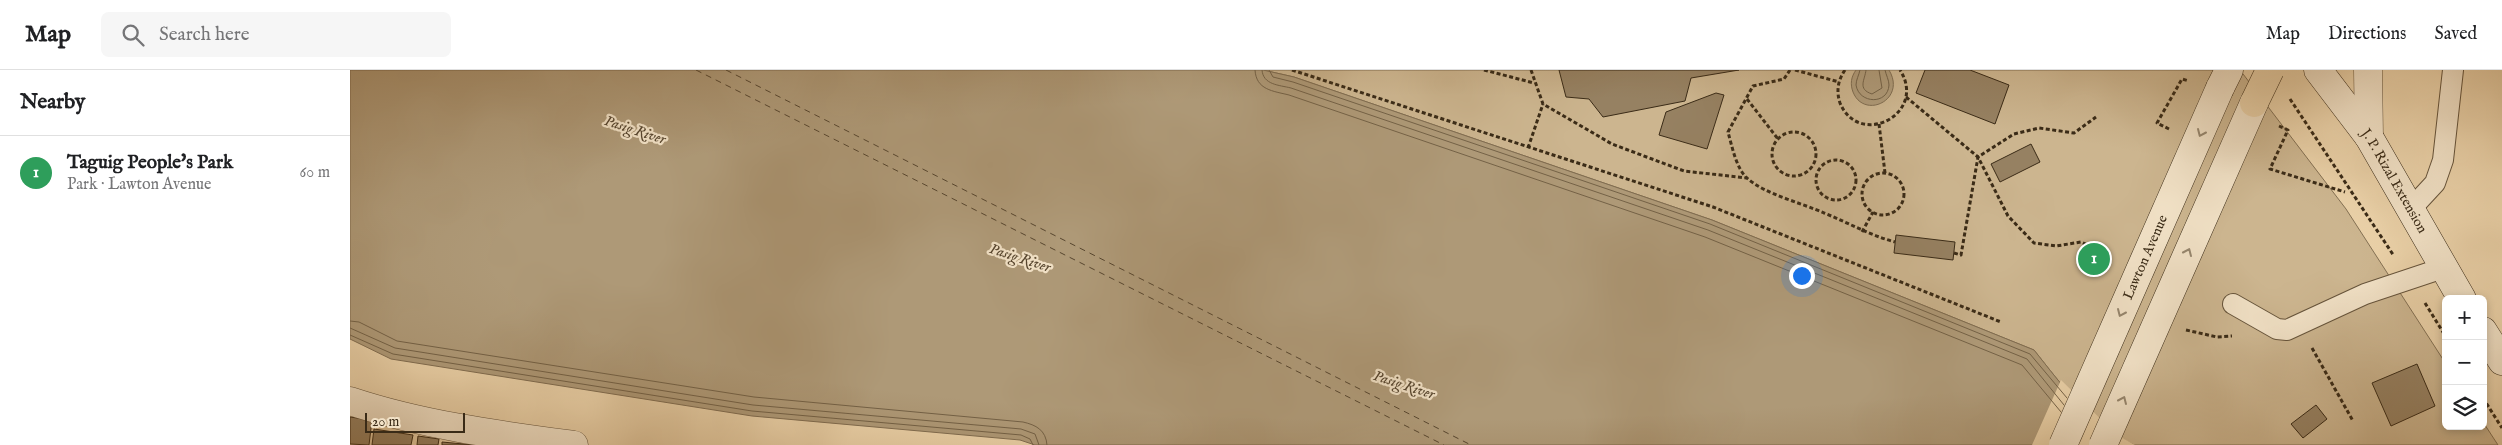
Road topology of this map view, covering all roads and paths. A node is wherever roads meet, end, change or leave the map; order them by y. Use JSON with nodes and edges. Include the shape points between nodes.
{"nodes":[{"id":1,"x":1292,"y":70,"type":"edge"},
{"id":2,"x":1484,"y":70,"type":"edge"},
{"id":3,"x":1531,"y":70,"type":"edge"},
{"id":4,"x":1790,"y":70,"type":"edge"},
{"id":5,"x":1795,"y":70,"type":"edge"},
{"id":6,"x":1845,"y":70,"type":"edge"},
{"id":7,"x":1900,"y":70,"type":"edge"},
{"id":8,"x":2229,"y":70,"type":"edge"},
{"id":9,"x":2263,"y":70,"type":"edge"},
{"id":10,"x":2270,"y":70,"type":"edge"},
{"id":11,"x":2318,"y":70,"type":"edge"},
{"id":12,"x":2368,"y":70,"type":"edge"},
{"id":13,"x":2453,"y":70,"type":"edge"},
{"id":14,"x":1839,"y":82,"type":"junction"},
{"id":15,"x":1535,"y":83,"type":"junction"},
{"id":16,"x":2196,"y":85,"type":"dead end"},
{"id":17,"x":2286,"y":93,"type":"dead end"},
{"id":18,"x":1906,"y":97,"type":"junction"},
{"id":19,"x":1746,"y":99,"type":"junction"},
{"id":20,"x":2254,"y":103,"type":"junction"},
{"id":21,"x":1543,"y":104,"type":"junction"},
{"id":22,"x":2096,"y":117,"type":"dead end"},
{"id":23,"x":1879,"y":124,"type":"junction"},
{"id":24,"x":2274,"y":124,"type":"dead end"},
{"id":25,"x":2170,"y":130,"type":"dead end"},
{"id":26,"x":2369,"y":137,"type":"junction"},
{"id":27,"x":1778,"y":139,"type":"junction"},
{"id":28,"x":1528,"y":148,"type":"junction"},
{"id":29,"x":1978,"y":157,"type":"junction"},
{"id":30,"x":1812,"y":166,"type":"junction"},
{"id":31,"x":1819,"y":170,"type":"junction"},
{"id":32,"x":1885,"y":173,"type":"junction"},
{"id":33,"x":1747,"y":178,"type":"junction"},
{"id":34,"x":1857,"y":183,"type":"junction"},
{"id":35,"x":1865,"y":183,"type":"junction"},
{"id":36,"x":2345,"y":192,"type":"dead end"},
{"id":37,"x":2410,"y":210,"type":"junction"},
{"id":38,"x":1873,"y":212,"type":"junction"},
{"id":39,"x":1862,"y":232,"type":"junction"},
{"id":40,"x":1895,"y":242,"type":"dead end"},
{"id":41,"x":1954,"y":253,"type":"dead end"},
{"id":42,"x":2443,"y":268,"type":"junction"},
{"id":43,"x":2409,"y":279,"type":"junction"},
{"id":44,"x":2460,"y":295,"type":"edge"},
{"id":45,"x":2233,"y":304,"type":"dead end"},
{"id":46,"x":2001,"y":322,"type":"dead end"},
{"id":47,"x":2442,"y":331,"type":"edge"},
{"id":48,"x":2487,"y":337,"type":"edge"},
{"id":49,"x":2502,"y":361,"type":"edge"},
{"id":50,"x":350,"y":401,"type":"edge"},
{"id":51,"x":2487,"y":404,"type":"edge"},
{"id":52,"x":2502,"y":428,"type":"edge"},
{"id":53,"x":574,"y":445,"type":"edge"},
{"id":54,"x":2063,"y":445,"type":"edge"},
{"id":55,"x":2103,"y":445,"type":"edge"}],
"edges":[{"from":1,"to":28,"type":"path"},
{"from":2,"to":15,"type":"path"},
{"from":3,"to":15,"type":"path"},
{"from":4,"to":19,"type":"path","via":[[1784,79],[1753,86]]},
{"from":5,"to":14,"type":"path"},
{"from":6,"to":14,"type":"path"},
{"from":7,"to":18,"type":"path"},
{"from":8,"to":54,"type":"main road","name":"Lawton Avenue","one_way":true,"bridge":true},
{"from":9,"to":20,"type":"main road","bridge":true},
{"from":10,"to":20,"type":"main road","bridge":true},
{"from":11,"to":26,"type":"main road","name":"J. P. Rizal Extension"},
{"from":12,"to":26,"type":"main road"},
{"from":13,"to":37,"type":"lane","via":[[2443,160],[2435,183]]},
{"from":14,"to":23,"type":"path","via":[[1838,98],[1851,118],[1861,123]]},
{"from":15,"to":21,"type":"path"},
{"from":16,"to":25,"type":"path","via":[[2182,79],[2157,123]]},
{"from":17,"to":43,"type":"path"},
{"from":18,"to":23,"type":"path","via":[[1894,116]]},
{"from":18,"to":29,"type":"path"},
{"from":19,"to":27,"type":"path"},
{"from":19,"to":33,"type":"path","via":[[1728,132],[1736,158]]},
{"from":55,"to":20,"type":"main road","one_way":true,"bridge":true},
{"from":21,"to":28,"type":"path"},
{"from":21,"to":33,"type":"path","via":[[1612,144],[1684,171]]},
{"from":22,"to":29,"type":"path","via":[[2074,133],[2039,128],[2014,134]]},
{"from":23,"to":32,"type":"path"},
{"from":24,"to":36,"type":"path","via":[[2288,130],[2270,170]]},
{"from":26,"to":37,"type":"main road","name":"J. P. Rizal Extension"},
{"from":27,"to":30,"type":"path","via":[[1794,132],[1808,137],[1816,150]]},
{"from":27,"to":30,"type":"path","via":[[1772,154],[1773,161],[1782,172],[1802,174]]},
{"from":28,"to":46,"type":"path","via":[[1713,207]]},
{"from":29,"to":41,"type":"path","via":[[1961,255]]},
{"from":30,"to":31,"type":"path"},
{"from":31,"to":34,"type":"path","via":[[1829,161],[1843,161],[1854,169]]},
{"from":31,"to":34,"type":"path","via":[[1818,188],[1832,200],[1851,195]]},
{"from":32,"to":35,"type":"path","via":[[1875,175]]},
{"from":32,"to":38,"type":"path","via":[[1894,176],[1903,186],[1903,200],[1899,207],[1887,214]]},
{"from":33,"to":39,"type":"path","via":[[1783,198],[1824,212]]},
{"from":34,"to":35,"type":"path"},
{"from":35,"to":38,"type":"path","via":[[1864,202]]},
{"from":37,"to":42,"type":"main road","name":"J. P. Rizal Extension"},
{"from":38,"to":39,"type":"path"},
{"from":39,"to":40,"type":"path"},
{"from":42,"to":43,"type":"lane"},
{"from":42,"to":44,"type":"main road","name":"J. P. Rizal Extension"},
{"from":43,"to":45,"type":"lane","via":[[2365,294],[2287,330],[2277,329]]},
{"from":43,"to":47,"type":"path"},
{"from":48,"to":49,"type":"main road"},
{"from":50,"to":53,"type":"main road","via":[[447,426]]},
{"from":51,"to":52,"type":"path"}]}
